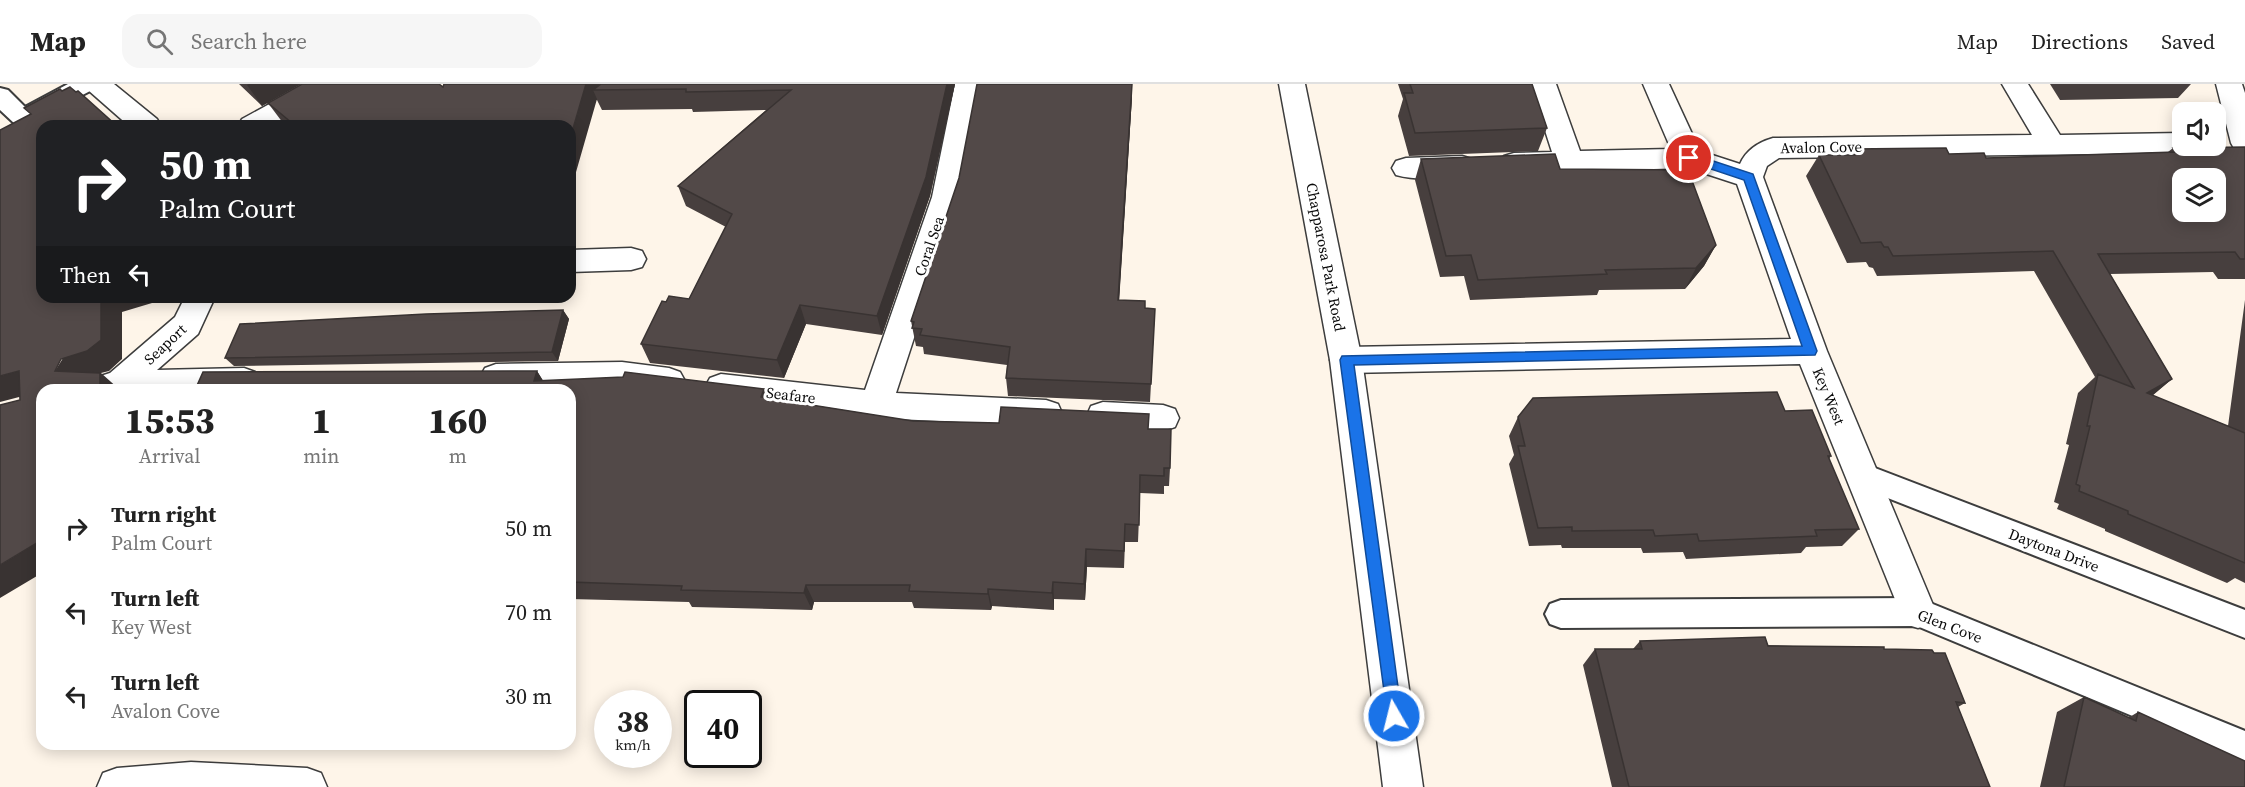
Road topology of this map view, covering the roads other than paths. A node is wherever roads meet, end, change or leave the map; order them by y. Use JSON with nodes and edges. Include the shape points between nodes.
{"nodes":[{"id":1,"x":86,"y":84,"type":"edge"},
{"id":2,"x":97,"y":84,"type":"edge"},
{"id":3,"x":327,"y":84,"type":"edge"},
{"id":4,"x":968,"y":84,"type":"edge"},
{"id":5,"x":1292,"y":84,"type":"edge"},
{"id":6,"x":1543,"y":84,"type":"edge"},
{"id":7,"x":1656,"y":84,"type":"edge"},
{"id":8,"x":2015,"y":84,"type":"edge"},
{"id":9,"x":2229,"y":84,"type":"edge"},
{"id":10,"x":0,"y":96,"type":"edge"},
{"id":11,"x":140,"y":120,"type":"edge"},
{"id":12,"x":263,"y":120,"type":"edge"},
{"id":13,"x":2172,"y":143,"type":"edge"},
{"id":14,"x":2226,"y":143,"type":"edge"},
{"id":15,"x":2245,"y":143,"type":"edge"},
{"id":16,"x":2052,"y":145,"type":"junction"},
{"id":17,"x":1689,"y":158,"type":"junction"},
{"id":18,"x":1569,"y":161,"type":"junction"},
{"id":19,"x":1406,"y":168,"type":"dead end"},
{"id":20,"x":1749,"y":177,"type":"junction"},
{"id":21,"x":631,"y":259,"type":"dead end"},
{"id":22,"x":576,"y":261,"type":"edge"},
{"id":23,"x":197,"y":303,"type":"edge"},
{"id":24,"x":1811,"y":351,"type":"junction"},
{"id":25,"x":1346,"y":360,"type":"junction"},
{"id":26,"x":467,"y":378,"type":"edge"},
{"id":27,"x":276,"y":381,"type":"edge"},
{"id":28,"x":112,"y":384,"type":"edge"},
{"id":29,"x":192,"y":384,"type":"edge"},
{"id":30,"x":876,"y":405,"type":"junction"},
{"id":31,"x":1163,"y":418,"type":"dead end"},
{"id":32,"x":1862,"y":475,"type":"junction"},
{"id":33,"x":1918,"y":612,"type":"junction"},
{"id":34,"x":1561,"y":614,"type":"dead end"},
{"id":35,"x":2245,"y":624,"type":"edge"},
{"id":36,"x":2245,"y":747,"type":"edge"},
{"id":37,"x":117,"y":787,"type":"edge"},
{"id":38,"x":307,"y":787,"type":"edge"},
{"id":39,"x":1403,"y":787,"type":"edge"}],
"edges":[{"from":1,"to":10,"type":"lane","via":[[23,118]]},
{"from":2,"to":11,"type":"street"},
{"from":3,"to":12,"type":"street"},
{"from":4,"to":30,"type":"street","name":"Coral Sea","via":[[946,197]]},
{"from":5,"to":25,"type":"street","name":"Chapparosa Park Road"},
{"from":6,"to":18,"type":"street"},
{"from":7,"to":17,"type":"street"},
{"from":8,"to":16,"type":"street"},
{"from":9,"to":15,"type":"street"},
{"from":13,"to":16,"type":"street","name":"Avalon Cove"},
{"from":14,"to":15,"type":"street"},
{"from":16,"to":20,"type":"street","name":"Avalon Cove","via":[[1773,148],[1755,161]]},
{"from":17,"to":18,"type":"street"},
{"from":17,"to":20,"type":"street"},
{"from":18,"to":19,"type":"street"},
{"from":20,"to":24,"type":"street","name":"Key West"},
{"from":21,"to":22,"type":"street"},
{"from":23,"to":28,"type":"street","name":"Seaport","via":[[187,325]]},
{"from":24,"to":25,"type":"street"},
{"from":24,"to":32,"type":"street","name":"Key West"},
{"from":25,"to":39,"type":"street","name":"Chapparosa Park Road"},
{"from":26,"to":30,"type":"street","name":"Seafare","via":[[622,375]]},
{"from":27,"to":29,"type":"street"},
{"from":30,"to":31,"type":"street","name":"Seafare"},
{"from":32,"to":33,"type":"street","name":"Key West"},
{"from":32,"to":35,"type":"lane","name":"Daytona Drive"},
{"from":33,"to":34,"type":"lane","name":"Glen Cove"},
{"from":33,"to":36,"type":"lane","name":"Glen Cove"},
{"from":37,"to":38,"type":"street","via":[[191,781]]}]}
